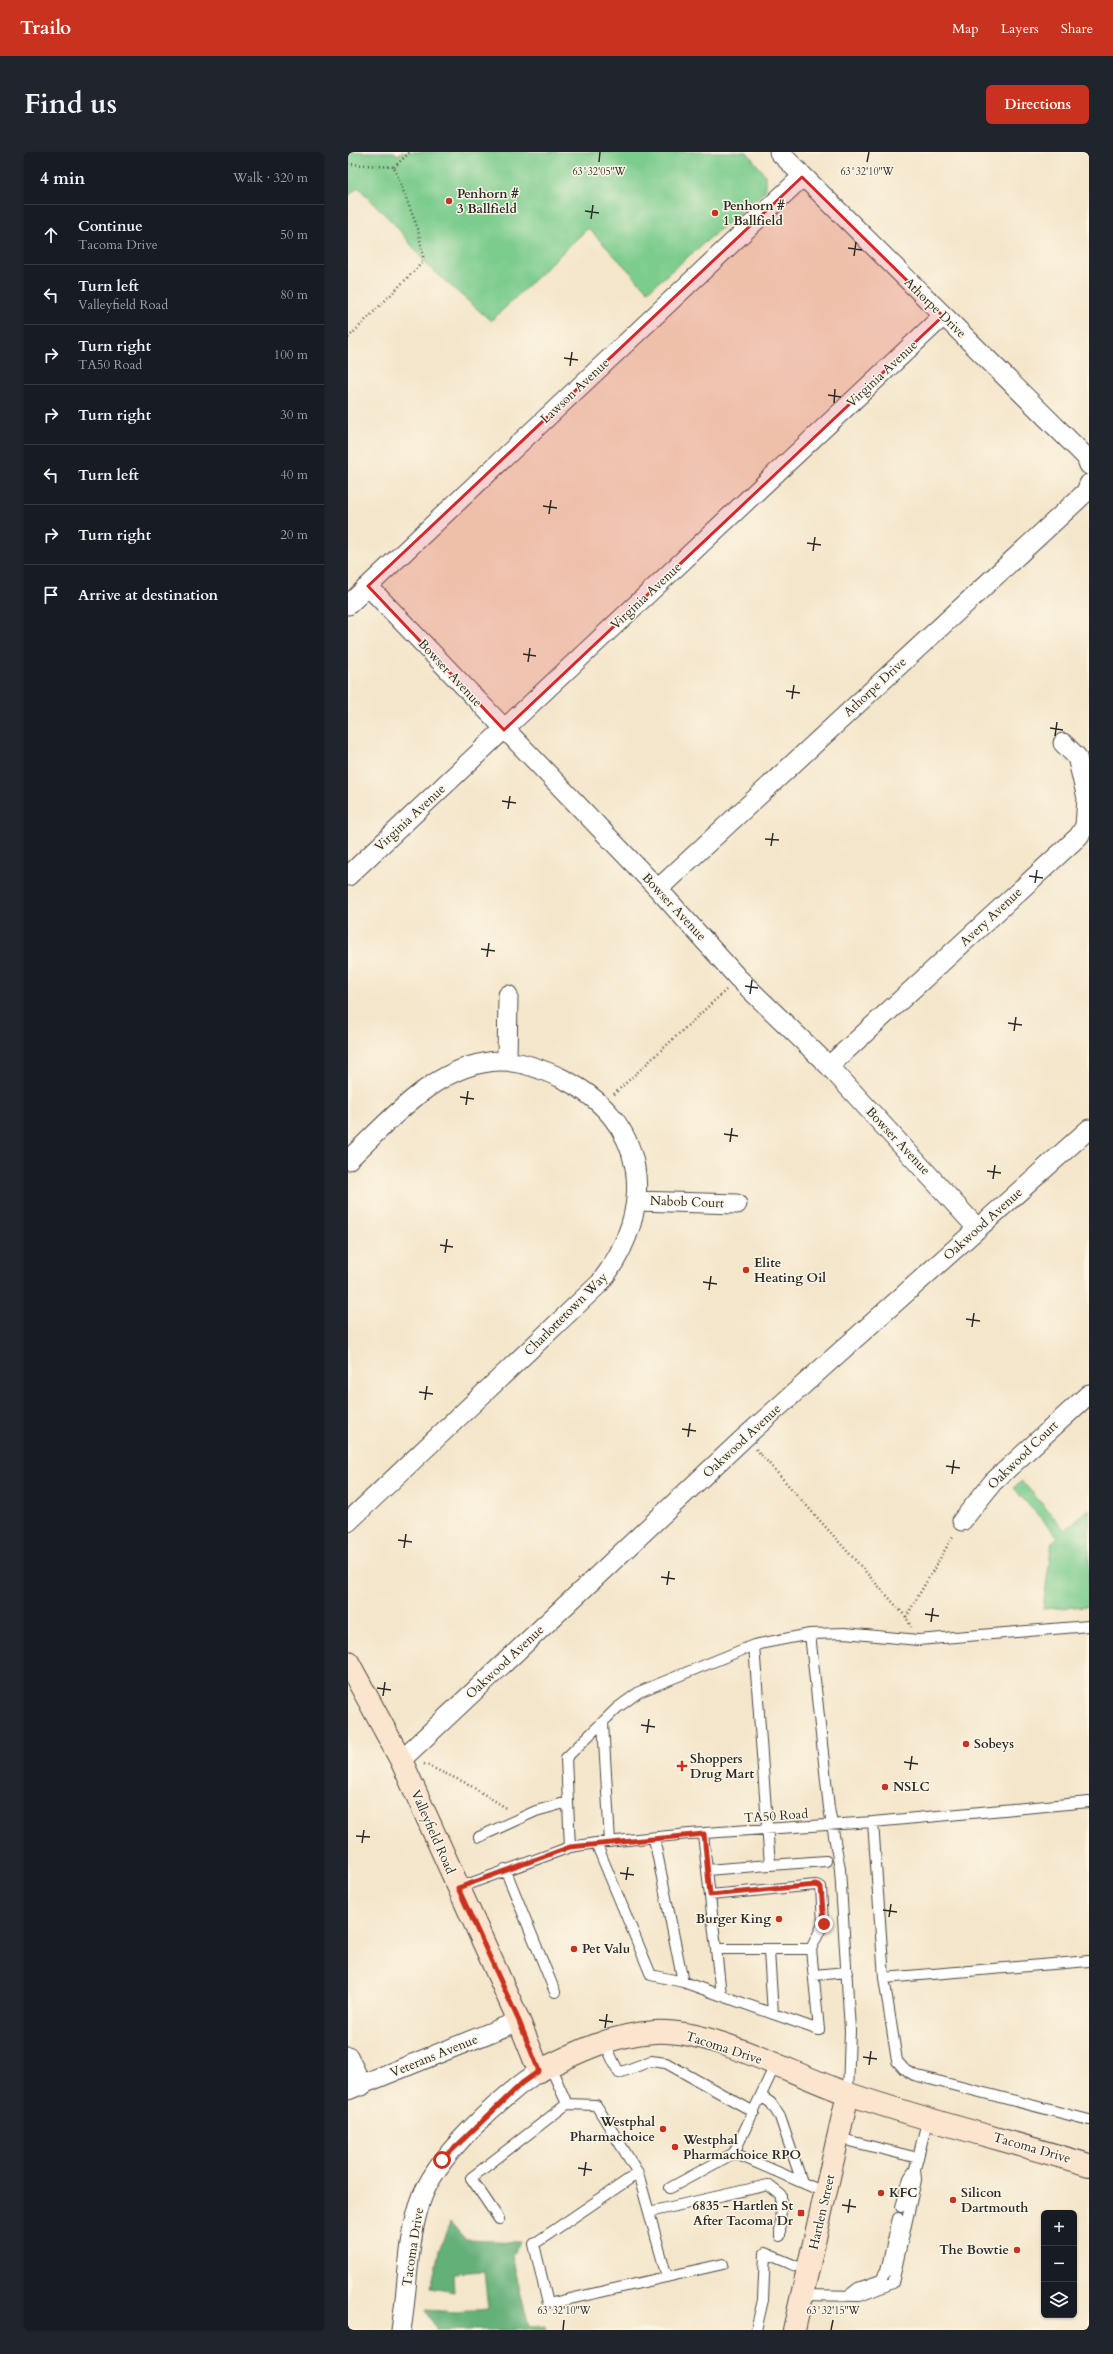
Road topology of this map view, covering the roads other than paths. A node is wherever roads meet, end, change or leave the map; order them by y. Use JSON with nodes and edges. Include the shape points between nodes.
{"nodes":[{"id":1,"x":778,"y":152,"type":"edge"},
{"id":2,"x":802,"y":177,"type":"junction"},
{"id":3,"x":944,"y":316,"type":"junction"},
{"id":4,"x":1089,"y":465,"type":"edge"},
{"id":5,"x":1089,"y":484,"type":"edge"},
{"id":6,"x":368,"y":586,"type":"junction"},
{"id":7,"x":348,"y":605,"type":"edge"},
{"id":8,"x":504,"y":730,"type":"junction"},
{"id":9,"x":1063,"y":743,"type":"dead end"},
{"id":10,"x":348,"y":876,"type":"edge"},
{"id":11,"x":658,"y":889,"type":"junction"},
{"id":12,"x":508,"y":995,"type":"dead end"},
{"id":13,"x":507,"y":1060,"type":"junction"},
{"id":14,"x":829,"y":1066,"type":"junction"},
{"id":15,"x":1089,"y":1129,"type":"edge"},
{"id":16,"x":348,"y":1160,"type":"edge"},
{"id":17,"x":637,"y":1201,"type":"junction"},
{"id":18,"x":737,"y":1204,"type":"dead end"},
{"id":19,"x":978,"y":1228,"type":"junction"},
{"id":20,"x":1089,"y":1394,"type":"edge"},
{"id":21,"x":962,"y":1521,"type":"road end"},
{"id":22,"x":348,"y":1522,"type":"edge"},
{"id":23,"x":1089,"y":1626,"type":"edge"},
{"id":24,"x":810,"y":1634,"type":"junction"},
{"id":25,"x":754,"y":1645,"type":"junction"},
{"id":26,"x":348,"y":1662,"type":"edge"},
{"id":27,"x":603,"y":1723,"type":"junction"},
{"id":28,"x":403,"y":1765,"type":"junction"},
{"id":29,"x":568,"y":1802,"type":"junction"},
{"id":30,"x":1089,"y":1802,"type":"edge"},
{"id":31,"x":873,"y":1822,"type":"junction"},
{"id":32,"x":833,"y":1824,"type":"junction"},
{"id":33,"x":766,"y":1830,"type":"junction"},
{"id":34,"x":704,"y":1834,"type":"junction"},
{"id":35,"x":479,"y":1837,"type":"dead end"},
{"id":36,"x":654,"y":1838,"type":"junction"},
{"id":37,"x":610,"y":1842,"type":"junction"},
{"id":38,"x":596,"y":1844,"type":"junction"},
{"id":39,"x":570,"y":1847,"type":"junction"},
{"id":40,"x":826,"y":1861,"type":"dead end"},
{"id":41,"x":770,"y":1865,"type":"junction"},
{"id":42,"x":505,"y":1869,"type":"junction"},
{"id":43,"x":707,"y":1870,"type":"junction"},
{"id":44,"x":458,"y":1888,"type":"junction"},
{"id":45,"x":710,"y":1895,"type":"junction"},
{"id":46,"x":716,"y":1949,"type":"junction"},
{"id":47,"x":811,"y":1949,"type":"junction"},
{"id":48,"x":769,"y":1951,"type":"junction"},
{"id":49,"x":1089,"y":1961,"type":"edge"},
{"id":50,"x":846,"y":1972,"type":"junction"},
{"id":51,"x":814,"y":1975,"type":"junction"},
{"id":52,"x":884,"y":1978,"type":"junction"},
{"id":53,"x":683,"y":1982,"type":"junction"},
{"id":54,"x":555,"y":1992,"type":"dead end"},
{"id":55,"x":721,"y":1996,"type":"junction"},
{"id":56,"x":773,"y":2014,"type":"junction"},
{"id":57,"x":519,"y":2021,"type":"junction"},
{"id":58,"x":604,"y":2042,"type":"junction"},
{"id":59,"x":348,"y":2056,"type":"edge"},
{"id":60,"x":775,"y":2065,"type":"junction"},
{"id":61,"x":544,"y":2069,"type":"junction"},
{"id":62,"x":355,"y":2088,"type":"edge"},
{"id":63,"x":848,"y":2094,"type":"junction"},
{"id":64,"x":761,"y":2096,"type":"junction"},
{"id":65,"x":567,"y":2104,"type":"junction"},
{"id":66,"x":754,"y":2112,"type":"junction"},
{"id":67,"x":928,"y":2118,"type":"junction"},
{"id":68,"x":1089,"y":2120,"type":"edge"},
{"id":69,"x":838,"y":2138,"type":"junction"},
{"id":70,"x":734,"y":2153,"type":"junction"},
{"id":71,"x":918,"y":2158,"type":"junction"},
{"id":72,"x":1089,"y":2165,"type":"edge"},
{"id":73,"x":915,"y":2169,"type":"junction"},
{"id":74,"x":638,"y":2173,"type":"junction"},
{"id":75,"x":802,"y":2182,"type":"junction"},
{"id":76,"x":670,"y":2188,"type":"dead end"},
{"id":77,"x":826,"y":2193,"type":"junction"},
{"id":78,"x":901,"y":2206,"type":"dead end"},
{"id":79,"x":649,"y":2212,"type":"junction"},
{"id":80,"x":898,"y":2218,"type":"dead end"},
{"id":81,"x":499,"y":2219,"type":"dead end"},
{"id":82,"x":780,"y":2236,"type":"dead end"},
{"id":83,"x":723,"y":2264,"type":"dead end"},
{"id":84,"x":808,"y":2271,"type":"junction"},
{"id":85,"x":666,"y":2277,"type":"junction"},
{"id":86,"x":803,"y":2295,"type":"junction"},
{"id":87,"x":849,"y":2295,"type":"junction"},
{"id":88,"x":403,"y":2321,"type":"edge"},
{"id":89,"x":417,"y":2330,"type":"edge"},
{"id":90,"x":756,"y":2330,"type":"edge"},
{"id":91,"x":794,"y":2330,"type":"edge"}],
"edges":[{"from":1,"to":2,"type":"street","name":"Athorpe Drive"},
{"from":2,"to":3,"type":"street","name":"Athorpe Drive"},
{"from":2,"to":6,"type":"street","name":"Lawson Avenue"},
{"from":3,"to":4,"type":"street","name":"Athorpe Drive","via":[[1086,457]]},
{"from":3,"to":8,"type":"street","name":"Virginia Avenue"},
{"from":5,"to":11,"type":"street","name":"Athorpe Drive","via":[[1086,492]]},
{"from":6,"to":7,"type":"street","name":"Lawson Avenue"},
{"from":6,"to":8,"type":"street","name":"Bowser Avenue"},
{"from":8,"to":10,"type":"street","name":"Virginia Avenue"},
{"from":8,"to":11,"type":"street","name":"Bowser Avenue"},
{"from":9,"to":14,"type":"street","name":"Avery Avenue","via":[[1077,756],[1087,798],[1085,826],[1079,836]]},
{"from":11,"to":14,"type":"street","name":"Bowser Avenue","via":[[738,978]]},
{"from":12,"to":13,"type":"street"},
{"from":13,"to":16,"type":"street","name":"Charlottetown Way","via":[[471,1067],[426,1088]]},
{"from":13,"to":17,"type":"street","name":"Charlottetown Way","via":[[528,1065],[569,1082],[585,1091],[602,1106],[623,1134],[634,1160]]},
{"from":14,"to":19,"type":"street","name":"Bowser Avenue"},
{"from":15,"to":19,"type":"street","name":"Oakwood Avenue"},
{"from":17,"to":18,"type":"street","name":"Nabob Court"},
{"from":17,"to":22,"type":"street","name":"Charlottetown Way","via":[[626,1243],[600,1282],[578,1306]]},
{"from":19,"to":28,"type":"street","name":"Oakwood Avenue","via":[[744,1437]]},
{"from":20,"to":21,"type":"street","name":"Oakwood Court","via":[[993,1482]]},
{"from":23,"to":24,"type":"lane","via":[[918,1640],[845,1632]]},
{"from":24,"to":25,"type":"lane"},
{"from":24,"to":32,"type":"lane","via":[[829,1808]]},
{"from":25,"to":27,"type":"lane","via":[[639,1692],[617,1708]]},
{"from":25,"to":33,"type":"lane"},
{"from":26,"to":28,"type":"street","name":"Valleyfield Road"},
{"from":27,"to":29,"type":"lane","via":[[566,1758]]},
{"from":27,"to":37,"type":"lane"},
{"from":28,"to":44,"type":"street","name":"Valleyfield Road"},
{"from":29,"to":35,"type":"lane","via":[[536,1811]]},
{"from":29,"to":39,"type":"lane"},
{"from":30,"to":31,"type":"lane","name":"TA50 Road"},
{"from":31,"to":32,"type":"lane","name":"TA50 Road"},
{"from":31,"to":52,"type":"lane"},
{"from":32,"to":33,"type":"lane","name":"TA50 Road"},
{"from":32,"to":50,"type":"lane","via":[[840,1869]]},
{"from":33,"to":34,"type":"lane","name":"TA50 Road"},
{"from":33,"to":41,"type":"lane"},
{"from":34,"to":36,"type":"lane","name":"TA50 Road"},
{"from":34,"to":43,"type":"lane"},
{"from":36,"to":37,"type":"lane","name":"TA50 Road"},
{"from":36,"to":53,"type":"lane"},
{"from":37,"to":38,"type":"lane","name":"TA50 Road"},
{"from":38,"to":39,"type":"lane","name":"TA50 Road"},
{"from":38,"to":53,"type":"lane","via":[[651,1975]]},
{"from":39,"to":42,"type":"lane","name":"TA50 Road"},
{"from":40,"to":41,"type":"lane"},
{"from":41,"to":43,"type":"lane"},
{"from":42,"to":44,"type":"lane","name":"TA50 Road"},
{"from":42,"to":54,"type":"lane"},
{"from":43,"to":45,"type":"lane"},
{"from":44,"to":57,"type":"street","name":"Valleyfield Road"},
{"from":45,"to":46,"type":"lane"},
{"from":45,"to":47,"type":"lane","via":[[816,1885],[821,1887],[824,1924]]},
{"from":46,"to":48,"type":"lane"},
{"from":46,"to":55,"type":"lane"},
{"from":47,"to":48,"type":"lane"},
{"from":47,"to":51,"type":"lane"},
{"from":48,"to":56,"type":"lane"},
{"from":49,"to":52,"type":"lane"},
{"from":50,"to":51,"type":"lane"},
{"from":50,"to":63,"type":"lane","via":[[850,2030]]},
{"from":51,"to":56,"type":"lane","via":[[819,2030]]},
{"from":52,"to":68,"type":"lane","via":[[897,2061],[904,2069],[914,2075]]},
{"from":53,"to":55,"type":"lane"},
{"from":55,"to":56,"type":"lane"},
{"from":57,"to":61,"type":"street","name":"Valleyfield Road"},
{"from":57,"to":62,"type":"street","name":"Veterans Avenue"},
{"from":58,"to":60,"type":"street","name":"Tacoma Drive","via":[[631,2035],[674,2032],[704,2039]]},
{"from":58,"to":61,"type":"street","name":"Tacoma Drive"},
{"from":58,"to":66,"type":"lane","via":[[619,2073],[651,2061],[666,2063]]},
{"from":59,"to":62,"type":"street"},
{"from":60,"to":63,"type":"street","name":"Tacoma Drive"},
{"from":60,"to":64,"type":"lane"},
{"from":61,"to":65,"type":"lane"},
{"from":61,"to":88,"type":"street","name":"Tacoma Drive","via":[[522,2083],[466,2136],[442,2160],[431,2177],[420,2202],[414,2225]]},
{"from":63,"to":67,"type":"street","name":"Tacoma Drive"},
{"from":63,"to":69,"type":"street","name":"Hartlen Street"},
{"from":64,"to":66,"type":"lane"},
{"from":64,"to":75,"type":"lane","via":[[771,2103],[780,2117]]},
{"from":65,"to":74,"type":"lane","via":[[596,2105]]},
{"from":65,"to":81,"type":"lane","via":[[471,2178]]},
{"from":66,"to":70,"type":"lane"},
{"from":67,"to":71,"type":"lane"},
{"from":67,"to":72,"type":"street","name":"Tacoma Drive"},
{"from":69,"to":71,"type":"lane"},
{"from":69,"to":77,"type":"street","name":"Hartlen Street"},
{"from":70,"to":75,"type":"lane"},
{"from":70,"to":76,"type":"lane"},
{"from":71,"to":73,"type":"lane"},
{"from":73,"to":78,"type":"lane","via":[[909,2178]]},
{"from":73,"to":87,"type":"lane","via":[[916,2180],[893,2283],[860,2296]]},
{"from":74,"to":79,"type":"lane"},
{"from":74,"to":85,"type":"lane","via":[[534,2244],[548,2304]]},
{"from":75,"to":77,"type":"lane"},
{"from":77,"to":84,"type":"street","name":"Hartlen Street"},
{"from":79,"to":82,"type":"lane","via":[[768,2185],[781,2195]]},
{"from":79,"to":85,"type":"lane"},
{"from":80,"to":87,"type":"lane","via":[[886,2271],[881,2280],[858,2288]]},
{"from":83,"to":85,"type":"lane"},
{"from":84,"to":86,"type":"street","name":"Hartlen Street"},
{"from":84,"to":90,"type":"lane","via":[[765,2253],[763,2300]]},
{"from":86,"to":87,"type":"lane"},
{"from":86,"to":91,"type":"street","name":"Hartlen Street"},
{"from":88,"to":89,"type":"street"}]}
